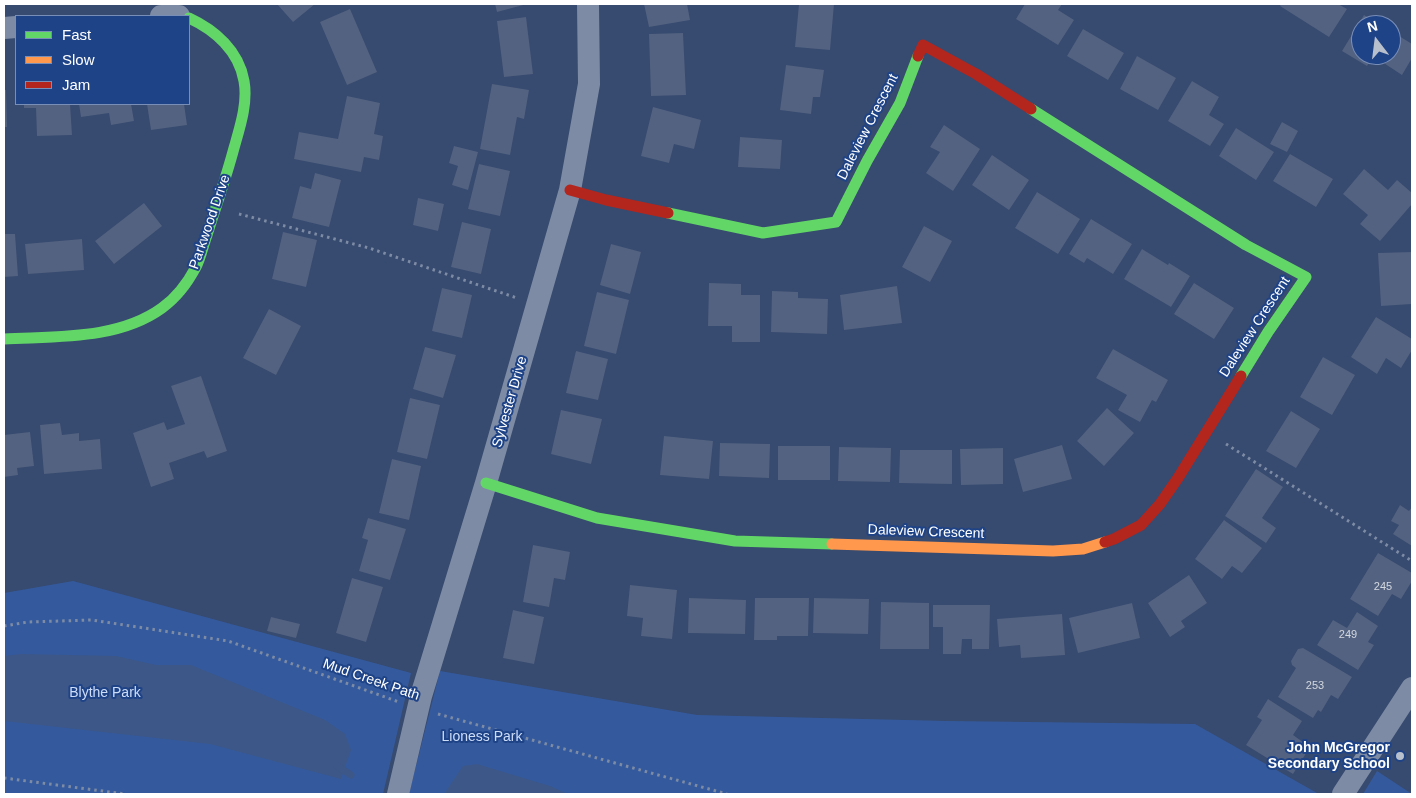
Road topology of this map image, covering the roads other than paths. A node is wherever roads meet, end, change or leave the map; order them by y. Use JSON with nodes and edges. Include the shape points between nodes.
{"nodes":[{"id":1,"x":588,"y":4,"type":"edge"},
{"id":2,"x":190,"y":18,"type":"edge"},
{"id":3,"x":570,"y":190,"type":"junction"},
{"id":4,"x":4,"y":339,"type":"edge"},
{"id":5,"x":486,"y":483,"type":"junction"},
{"id":6,"x":1412,"y":688,"type":"edge"},
{"id":7,"x":398,"y":794,"type":"edge"},
{"id":8,"x":1343,"y":794,"type":"edge"}],
"edges":[{"from":1,"to":3,"type":"street","name":"Sylvester Drive","via":[[589,84]]},
{"from":2,"to":4,"type":"street","name":"Parkwood Drive","via":[[218,35],[239,64],[244,82],[244,104],[217,208],[188,281],[154,313],[130,324],[85,334]]},
{"from":3,"to":5,"type":"street","name":"Sylvester Drive"},
{"from":3,"to":5,"type":"street","name":"Daleview Crescent","via":[[763,233],[836,222],[900,103],[923,45],[976,74],[1246,245],[1306,277],[1160,504],[1141,525],[1114,539],[1083,549],[1053,552],[735,541],[597,518]]},
{"from":5,"to":7,"type":"street","name":"Sylvester Drive","via":[[418,708]]},
{"from":6,"to":8,"type":"street"}]}
